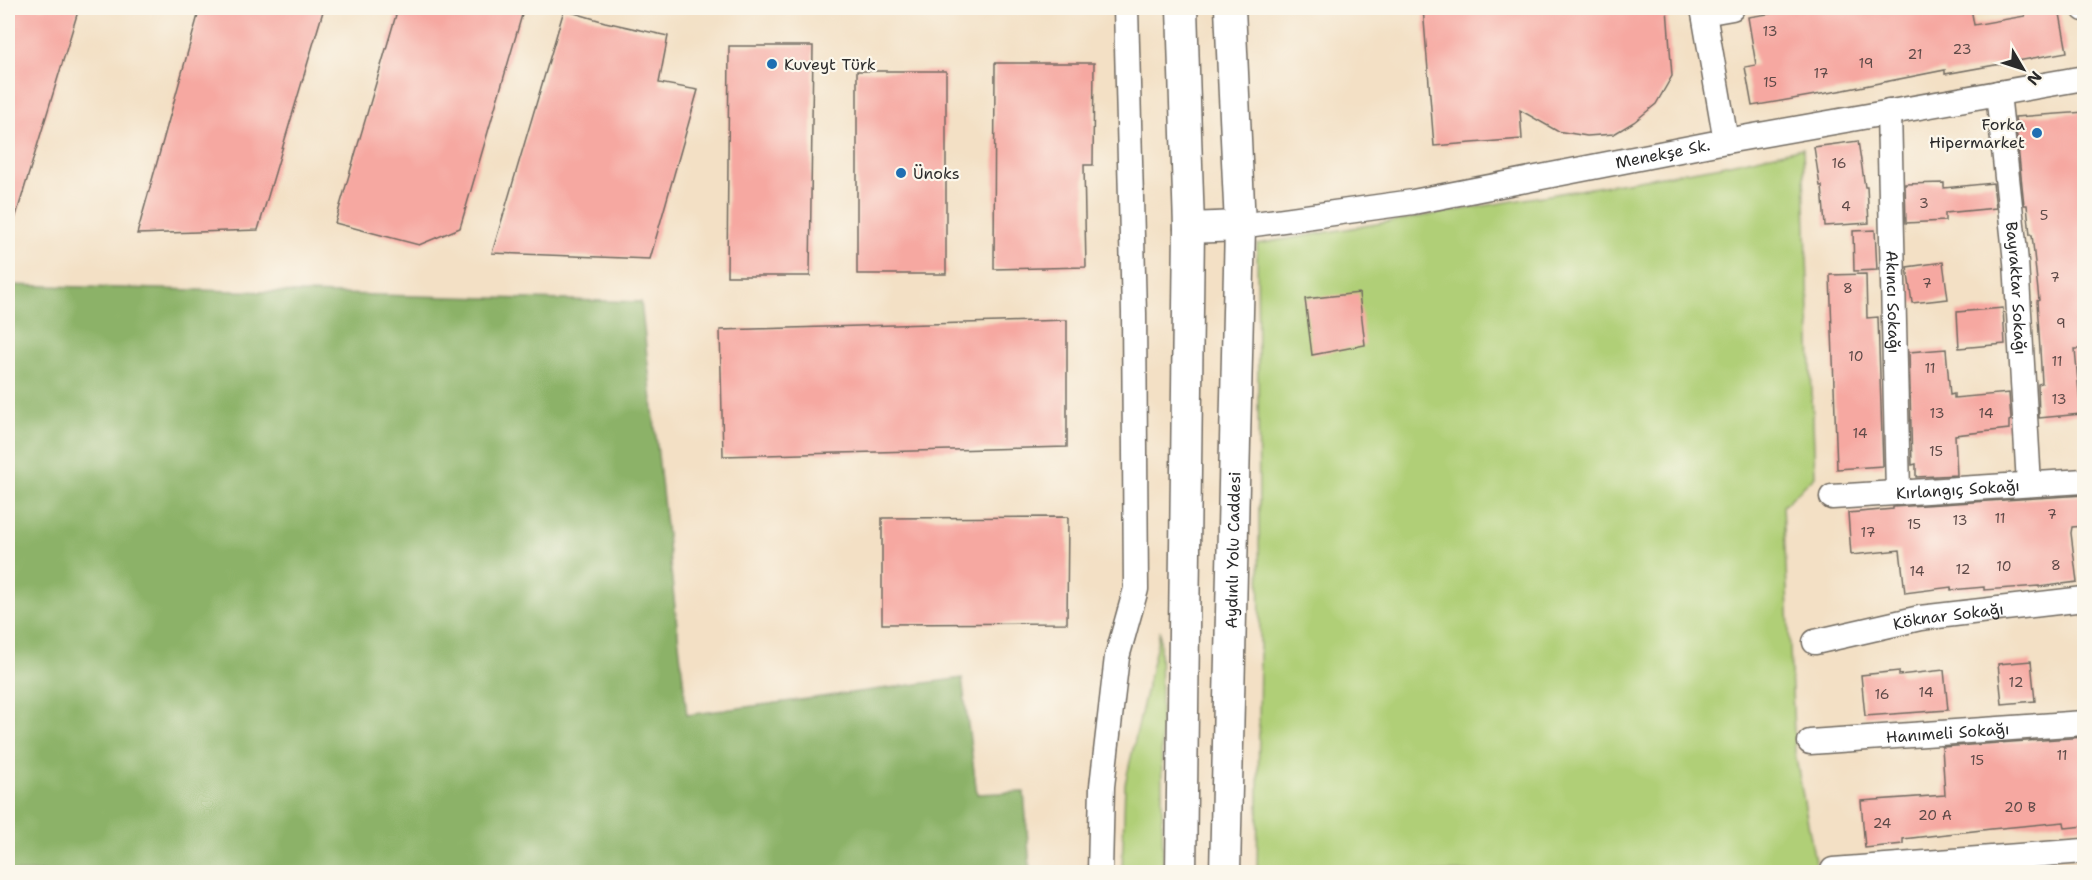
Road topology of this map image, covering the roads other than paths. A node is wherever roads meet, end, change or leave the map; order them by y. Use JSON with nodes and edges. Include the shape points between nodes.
{"nodes":[{"id":1,"x":1126,"y":8,"type":"edge"},
{"id":2,"x":1182,"y":8,"type":"edge"},
{"id":3,"x":1230,"y":8,"type":"edge"},
{"id":4,"x":1732,"y":8,"type":"edge"},
{"id":5,"x":1704,"y":10,"type":"edge"},
{"id":6,"x":2085,"y":78,"type":"edge"},
{"id":7,"x":1998,"y":93,"type":"junction"},
{"id":8,"x":1889,"y":112,"type":"junction"},
{"id":9,"x":1726,"y":141,"type":"junction"},
{"id":10,"x":1240,"y":226,"type":"junction"},
{"id":11,"x":1189,"y":228,"type":"junction"},
{"id":12,"x":2085,"y":481,"type":"edge"},
{"id":13,"x":2029,"y":484,"type":"junction"},
{"id":14,"x":1898,"y":492,"type":"junction"},
{"id":15,"x":1832,"y":497,"type":"dead end"},
{"id":16,"x":2085,"y":599,"type":"edge"},
{"id":17,"x":1815,"y":642,"type":"dead end"},
{"id":18,"x":2085,"y":723,"type":"edge"},
{"id":19,"x":1810,"y":742,"type":"dead end"},
{"id":20,"x":2085,"y":851,"type":"edge"},
{"id":21,"x":1833,"y":870,"type":"dead end"},
{"id":22,"x":1100,"y":873,"type":"edge"},
{"id":23,"x":1181,"y":873,"type":"edge"},
{"id":24,"x":1225,"y":873,"type":"edge"}],
"edges":[{"from":1,"to":22,"type":"street","via":[[1136,589],[1117,657],[1102,786]]},
{"from":2,"to":11,"type":"main road"},
{"from":3,"to":10,"type":"main road","name":"Aydınlı Yolu Caddesi"},
{"from":4,"to":5,"type":"street"},
{"from":5,"to":9,"type":"street"},
{"from":6,"to":7,"type":"street","name":"Menekşe Sk."},
{"from":7,"to":8,"type":"street","name":"Menekşe Sk."},
{"from":7,"to":13,"type":"street","name":"Bayraktar Sokağı","via":[[2016,262]]},
{"from":8,"to":9,"type":"street","name":"Menekşe Sk."},
{"from":8,"to":14,"type":"street","name":"Akıncı Sokağı"},
{"from":9,"to":10,"type":"street","name":"Menekşe Sk.","via":[[1413,202]]},
{"from":10,"to":11,"type":"main road"},
{"from":10,"to":24,"type":"main road","name":"Aydınlı Yolu Caddesi"},
{"from":11,"to":23,"type":"main road"},
{"from":12,"to":13,"type":"street","name":"Kırlangıç Sokağı"},
{"from":13,"to":14,"type":"street","name":"Kırlangıç Sokağı"},
{"from":14,"to":15,"type":"street","name":"Kırlangıç Sokağı"},
{"from":16,"to":17,"type":"street","name":"Köknar Sokağı","via":[[1920,618]]},
{"from":18,"to":19,"type":"street","name":"Hanımeli Sokağı"},
{"from":20,"to":21,"type":"street"}]}
